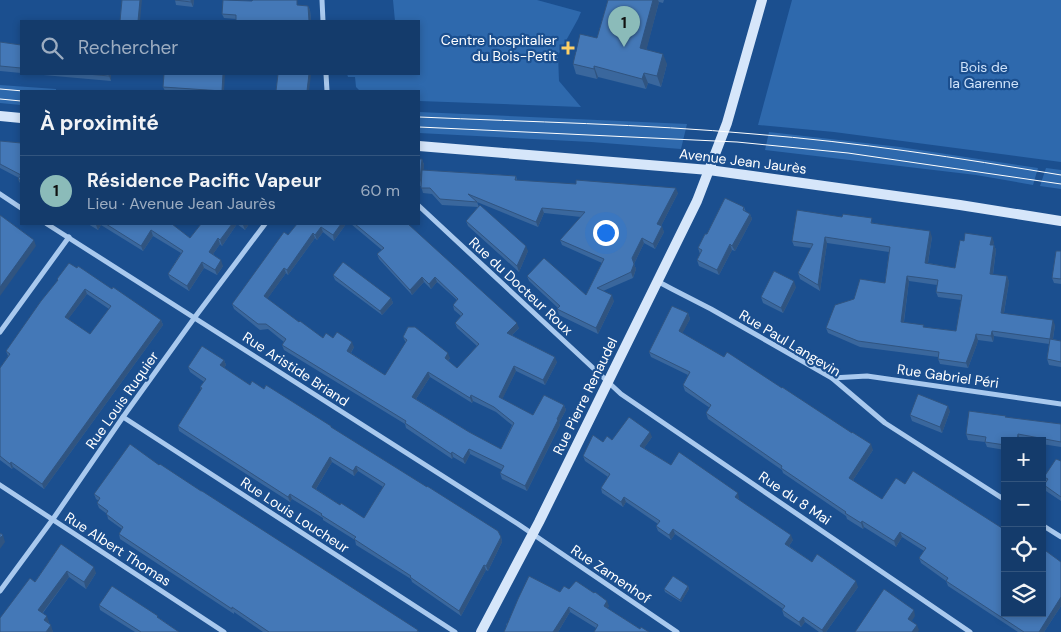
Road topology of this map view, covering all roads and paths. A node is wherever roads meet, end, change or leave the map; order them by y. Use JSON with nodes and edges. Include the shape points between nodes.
{"nodes":[{"id":1,"x":322,"y":0,"type":"edge"},
{"id":2,"x":762,"y":0,"type":"edge"},
{"id":3,"x":323,"y":20,"type":"edge"},
{"id":4,"x":326,"y":75,"type":"edge"},
{"id":5,"x":326,"y":90,"type":"edge"},
{"id":6,"x":0,"y":116,"type":"edge"},
{"id":7,"x":20,"y":118,"type":"edge"},
{"id":8,"x":420,"y":146,"type":"edge"},
{"id":9,"x":709,"y":170,"type":"junction"},
{"id":10,"x":0,"y":194,"type":"edge"},
{"id":11,"x":20,"y":207,"type":"edge"},
{"id":12,"x":420,"y":207,"type":"edge"},
{"id":13,"x":1061,"y":221,"type":"edge"},
{"id":14,"x":49,"y":225,"type":"edge"},
{"id":15,"x":264,"y":225,"type":"edge"},
{"id":16,"x":69,"y":237,"type":"junction"},
{"id":17,"x":657,"y":281,"type":"junction"},
{"id":18,"x":194,"y":317,"type":"junction"},
{"id":19,"x":0,"y":332,"type":"edge"},
{"id":20,"x":832,"y":378,"type":"junction"},
{"id":21,"x":607,"y":382,"type":"junction"},
{"id":22,"x":1061,"y":404,"type":"edge"},
{"id":23,"x":123,"y":418,"type":"junction"},
{"id":24,"x":0,"y":485,"type":"edge"},
{"id":25,"x":1001,"y":497,"type":"edge"},
{"id":26,"x":53,"y":520,"type":"junction"},
{"id":27,"x":1045,"y":527,"type":"edge"},
{"id":28,"x":533,"y":534,"type":"junction"},
{"id":29,"x":1061,"y":537,"type":"edge"},
{"id":30,"x":0,"y":592,"type":"edge"},
{"id":31,"x":224,"y":632,"type":"edge"},
{"id":32,"x":455,"y":632,"type":"edge"},
{"id":33,"x":481,"y":632,"type":"edge"},
{"id":34,"x":677,"y":632,"type":"edge"},
{"id":35,"x":970,"y":632,"type":"edge"}],
"edges":[{"from":1,"to":3,"type":"street"},
{"from":2,"to":9,"type":"street","name":"Rue Pierre Renaudel","via":[[727,123]]},
{"from":4,"to":5,"type":"street"},
{"from":6,"to":7,"type":"street"},
{"from":8,"to":9,"type":"street","name":"Avenue Jean Jaurès"},
{"from":9,"to":13,"type":"street","name":"Avenue Jean Jaurès"},
{"from":9,"to":17,"type":"street","name":"Rue Pierre Renaudel"},
{"from":10,"to":11,"type":"street"},
{"from":12,"to":21,"type":"street","name":"Rue du Docteur Roux"},
{"from":14,"to":16,"type":"street","name":"Rue Aristide Briand"},
{"from":15,"to":18,"type":"street","name":"Rue Louis Ruquier"},
{"from":16,"to":18,"type":"street","name":"Rue Aristide Briand"},
{"from":16,"to":19,"type":"street"},
{"from":17,"to":20,"type":"street","name":"Rue Paul Langevin"},
{"from":17,"to":21,"type":"street","name":"Rue Pierre Renaudel"},
{"from":18,"to":23,"type":"street","name":"Rue Louis Ruquier"},
{"from":18,"to":28,"type":"street","name":"Rue Aristide Briand"},
{"from":20,"to":22,"type":"street","name":"Rue Gabriel Péri","via":[[868,376]]},
{"from":20,"to":25,"type":"street","name":"Rue Paul Langevin","via":[[885,424]]},
{"from":21,"to":28,"type":"street","name":"Rue Pierre Renaudel"},
{"from":21,"to":35,"type":"street","name":"Rue du 8 Mai"},
{"from":23,"to":26,"type":"street","name":"Rue Louis Ruquier"},
{"from":23,"to":32,"type":"street","name":"Rue Louis Loucheur"},
{"from":24,"to":26,"type":"street","name":"Rue Albert Thomas"},
{"from":26,"to":30,"type":"street","name":"Rue Louis Ruquier"},
{"from":26,"to":31,"type":"street","name":"Rue Albert Thomas"},
{"from":27,"to":29,"type":"street"},
{"from":28,"to":33,"type":"street","name":"Rue Pierre Renaudel"},
{"from":28,"to":34,"type":"street","name":"Rue Zamenhof"}]}
